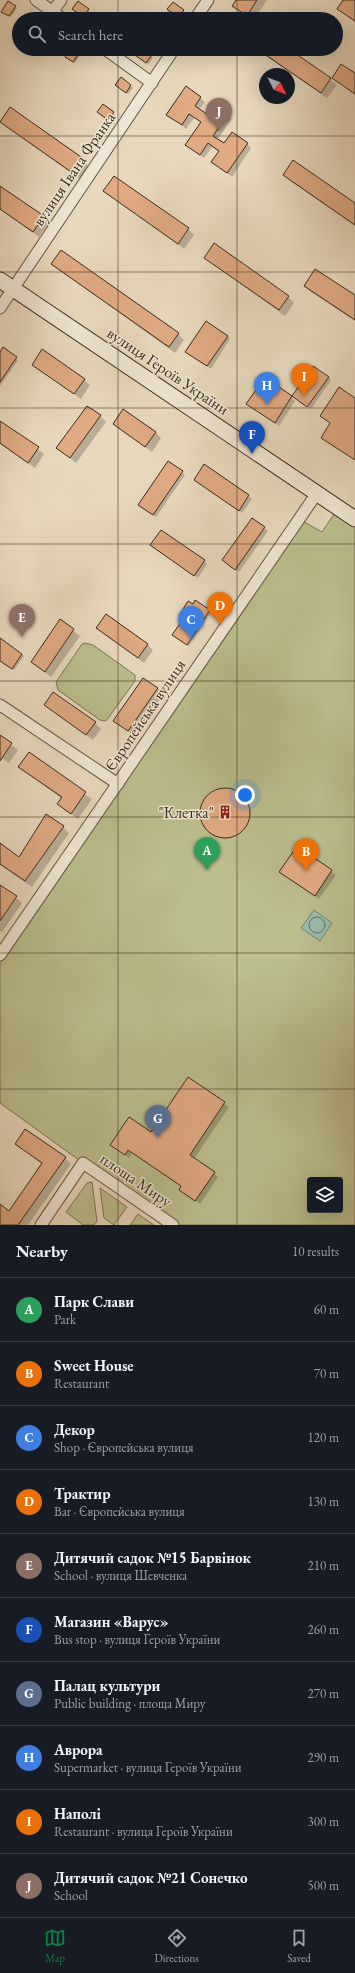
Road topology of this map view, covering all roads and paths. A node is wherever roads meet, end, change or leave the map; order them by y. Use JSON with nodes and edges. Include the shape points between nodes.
{"nodes":[{"id":1,"x":36,"y":0,"type":"edge"},
{"id":2,"x":60,"y":0,"type":"edge"},
{"id":3,"x":208,"y":0,"type":"edge"},
{"id":4,"x":53,"y":12,"type":"joint"},
{"id":5,"x":200,"y":12,"type":"edge"},
{"id":6,"x":115,"y":56,"type":"edge"},
{"id":7,"x":169,"y":56,"type":"edge"},
{"id":8,"x":152,"y":83,"type":"junction"},
{"id":9,"x":0,"y":280,"type":"edge"},
{"id":10,"x":13,"y":288,"type":"junction"},
{"id":11,"x":0,"y":308,"type":"edge"},
{"id":12,"x":317,"y":493,"type":"junction"},
{"id":13,"x":355,"y":519,"type":"edge"},
{"id":14,"x":0,"y":705,"type":"edge"},
{"id":15,"x":118,"y":784,"type":"junction"},
{"id":16,"x":0,"y":956,"type":"edge"},
{"id":17,"x":41,"y":1225,"type":"edge"},
{"id":18,"x":173,"y":1225,"type":"edge"}],
"edges":[{"from":1,"to":4,"type":"street"},
{"from":2,"to":4,"type":"street"},
{"from":3,"to":5,"type":"street"},
{"from":6,"to":8,"type":"street"},
{"from":7,"to":8,"type":"street","name":"вулиця Івана Франка"},
{"from":8,"to":10,"type":"street","name":"вулиця Івана Франка"},
{"from":9,"to":10,"type":"street","name":"вулиця Героїв України"},
{"from":10,"to":11,"type":"street","name":"вулиця Івана Франка"},
{"from":10,"to":12,"type":"street","name":"вулиця Героїв України"},
{"from":12,"to":13,"type":"street","name":"вулиця Героїв України"},
{"from":12,"to":15,"type":"street","name":"Європейська вулиця"},
{"from":14,"to":15,"type":"street"},
{"from":15,"to":16,"type":"street","name":"Європейська вулиця"},
{"from":17,"to":18,"type":"street","name":"площа Миру","via":[[83,1163]]}]}
